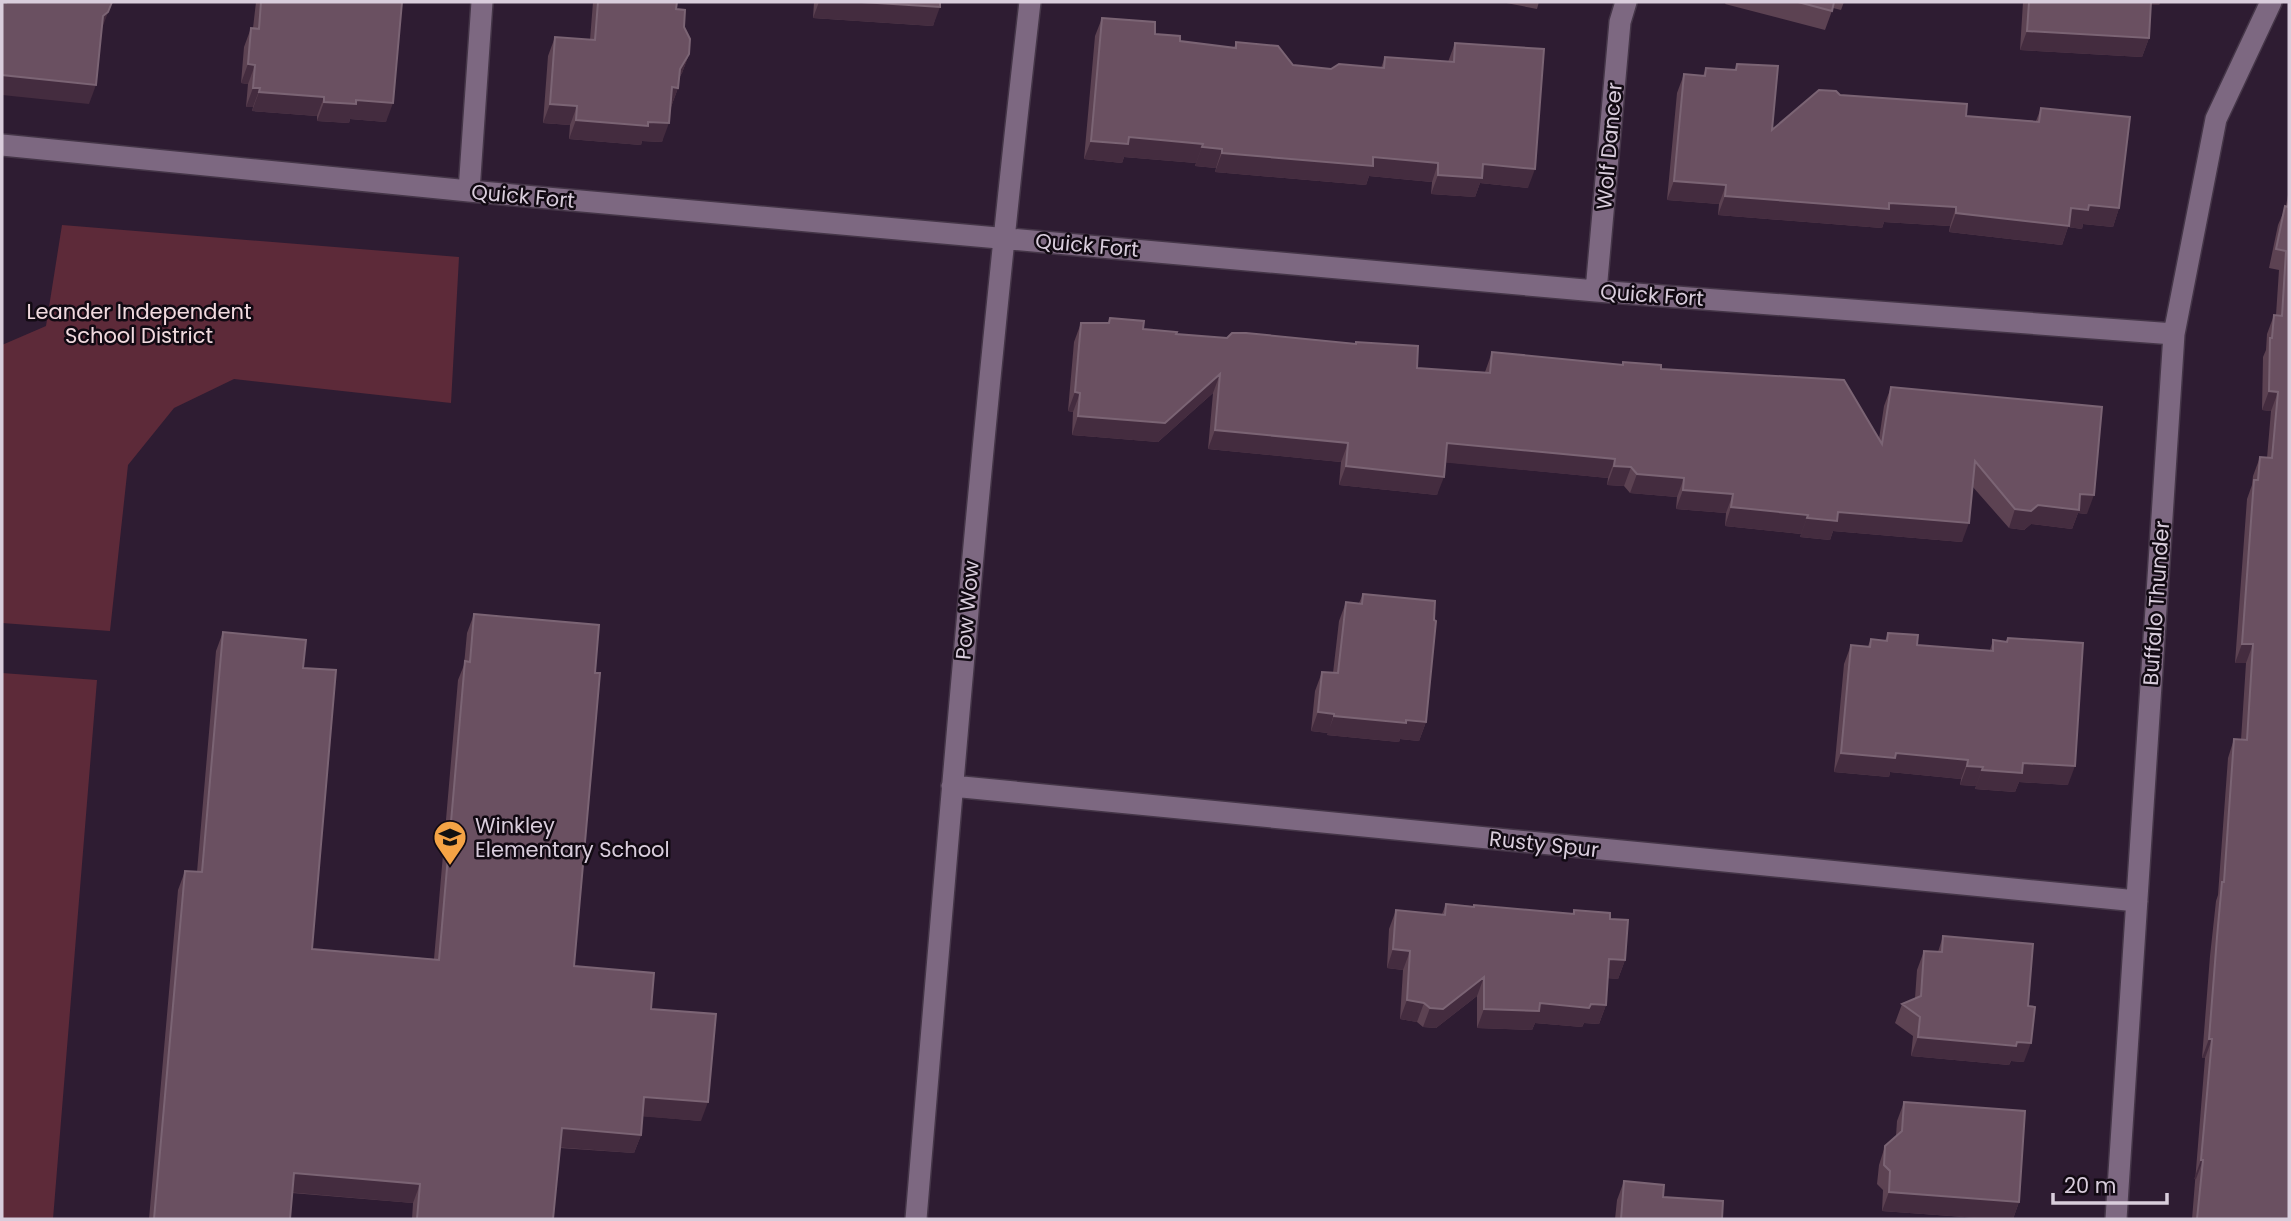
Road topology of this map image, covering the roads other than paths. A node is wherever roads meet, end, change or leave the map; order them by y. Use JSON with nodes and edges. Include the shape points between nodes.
{"nodes":[{"id":1,"x":482,"y":2,"type":"edge"},
{"id":2,"x":1030,"y":2,"type":"edge"},
{"id":3,"x":1626,"y":2,"type":"edge"},
{"id":4,"x":2271,"y":2,"type":"edge"},
{"id":5,"x":2,"y":145,"type":"edge"},
{"id":6,"x":469,"y":191,"type":"junction"},
{"id":7,"x":1003,"y":237,"type":"junction"},
{"id":8,"x":1596,"y":291,"type":"junction"},
{"id":9,"x":2174,"y":334,"type":"junction"},
{"id":10,"x":952,"y":786,"type":"junction"},
{"id":11,"x":2137,"y":901,"type":"junction"},
{"id":12,"x":916,"y":1219,"type":"edge"},
{"id":13,"x":2116,"y":1219,"type":"edge"}],
"edges":[{"from":1,"to":6,"type":"street"},
{"from":2,"to":7,"type":"street","name":"Pow Wow"},
{"from":3,"to":8,"type":"street","name":"Wolf Dancer","via":[[1620,22]]},
{"from":4,"to":9,"type":"street","name":"Buffalo Thunder","via":[[2217,119]]},
{"from":5,"to":6,"type":"street","name":"Quick Fort"},
{"from":6,"to":7,"type":"street","name":"Quick Fort"},
{"from":7,"to":8,"type":"street","name":"Quick Fort"},
{"from":7,"to":10,"type":"street","name":"Pow Wow"},
{"from":8,"to":9,"type":"street","name":"Quick Fort"},
{"from":9,"to":11,"type":"street","name":"Buffalo Thunder"},
{"from":10,"to":11,"type":"street","name":"Rusty Spur"},
{"from":10,"to":12,"type":"street","name":"Pow Wow"},
{"from":11,"to":13,"type":"street","name":"Buffalo Thunder"}]}
